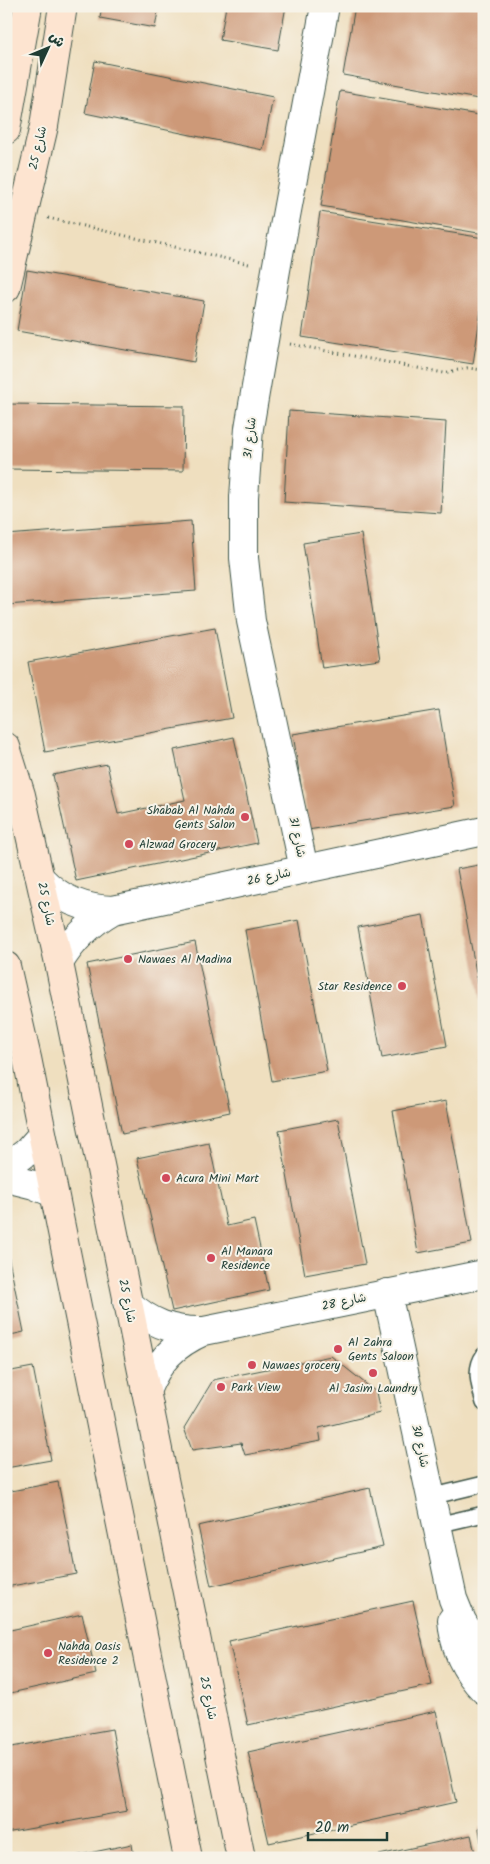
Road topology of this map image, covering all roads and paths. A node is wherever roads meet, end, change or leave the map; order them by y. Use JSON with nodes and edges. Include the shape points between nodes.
{"nodes":[{"id":1,"x":28,"y":6,"type":"edge"},
{"id":2,"x":63,"y":6,"type":"edge"},
{"id":3,"x":324,"y":6,"type":"edge"},
{"id":4,"x":6,"y":130,"type":"edge"},
{"id":5,"x":24,"y":212,"type":"junction"},
{"id":6,"x":276,"y":270,"type":"junction"},
{"id":7,"x":6,"y":288,"type":"edge"},
{"id":8,"x":265,"y":339,"type":"junction"},
{"id":9,"x":484,"y":370,"type":"edge"},
{"id":10,"x":6,"y":747,"type":"edge"},
{"id":11,"x":484,"y":832,"type":"edge"},
{"id":12,"x":304,"y":869,"type":"junction"},
{"id":13,"x":41,"y":879,"type":"junction"},
{"id":14,"x":114,"y":910,"type":"junction"},
{"id":15,"x":59,"y":963,"type":"junction"},
{"id":16,"x":6,"y":966,"type":"edge"},
{"id":17,"x":42,"y":1135,"type":"junction"},
{"id":18,"x":6,"y":1168,"type":"edge"},
{"id":19,"x":6,"y":1178,"type":"edge"},
{"id":20,"x":53,"y":1193,"type":"junction"},
{"id":21,"x":484,"y":1274,"type":"edge"},
{"id":22,"x":388,"y":1293,"type":"junction"},
{"id":23,"x":127,"y":1302,"type":"junction"},
{"id":24,"x":204,"y":1331,"type":"junction"},
{"id":25,"x":484,"y":1355,"type":"edge"},
{"id":26,"x":146,"y":1391,"type":"junction"},
{"id":27,"x":484,"y":1403,"type":"edge"},
{"id":28,"x":484,"y":1484,"type":"edge"},
{"id":29,"x":430,"y":1497,"type":"junction"},
{"id":30,"x":484,"y":1514,"type":"edge"},
{"id":31,"x":437,"y":1525,"type":"junction"},
{"id":32,"x":453,"y":1599,"type":"junction"},
{"id":33,"x":484,"y":1657,"type":"edge"},
{"id":34,"x":484,"y":1690,"type":"edge"},
{"id":35,"x":188,"y":1858,"type":"edge"},
{"id":36,"x":241,"y":1858,"type":"edge"}],
"edges":[{"from":1,"to":4,"type":"street"},
{"from":2,"to":5,"type":"street","name":"شارع 25","via":[[44,126]]},
{"from":3,"to":6,"type":"street","name":"شارع 31"},
{"from":5,"to":6,"type":"path"},
{"from":5,"to":7,"type":"street","name":"شارع 25"},
{"from":6,"to":8,"type":"street","name":"شارع 31"},
{"from":8,"to":9,"type":"path","via":[[444,373],[467,368]]},
{"from":8,"to":12,"type":"street","name":"شارع 31","via":[[249,428],[244,558],[251,621]]},
{"from":10,"to":13,"type":"street","name":"شارع 25"},
{"from":11,"to":12,"type":"street","name":"شارع 26"},
{"from":12,"to":14,"type":"street","name":"شارع 26"},
{"from":13,"to":14,"type":"street","name":"شارع 26","via":[[50,889],[74,903],[86,908]]},
{"from":13,"to":15,"type":"street","name":"شارع 25"},
{"from":14,"to":15,"type":"street","name":"شارع 26","via":[[82,932]]},
{"from":15,"to":23,"type":"street","name":"شارع 25"},
{"from":16,"to":17,"type":"street"},
{"from":17,"to":18,"type":"street"},
{"from":17,"to":20,"type":"street"},
{"from":19,"to":20,"type":"street"},
{"from":20,"to":35,"type":"street"},
{"from":21,"to":22,"type":"street","name":"شارع 28"},
{"from":22,"to":24,"type":"street","name":"شارع 28"},
{"from":22,"to":29,"type":"street","name":"شارع 30"},
{"from":23,"to":24,"type":"street","name":"شارع 28","via":[[137,1312],[162,1326],[189,1332]]},
{"from":23,"to":26,"type":"street","name":"شارع 25"},
{"from":24,"to":26,"type":"street","name":"شارع 28","via":[[178,1344],[168,1354],[158,1365]]},
{"from":25,"to":27,"type":"lane","via":[[477,1374]]},
{"from":26,"to":36,"type":"street","name":"شارع 25"},
{"from":28,"to":29,"type":"lane"},
{"from":29,"to":31,"type":"street","name":"شارع 30"},
{"from":30,"to":31,"type":"lane"},
{"from":31,"to":32,"type":"street","name":"شارع 30"},
{"from":32,"to":33,"type":"street","name":"شارع 30"},
{"from":32,"to":34,"type":"street","name":"شارع 30","via":[[451,1616],[456,1648]]}]}
